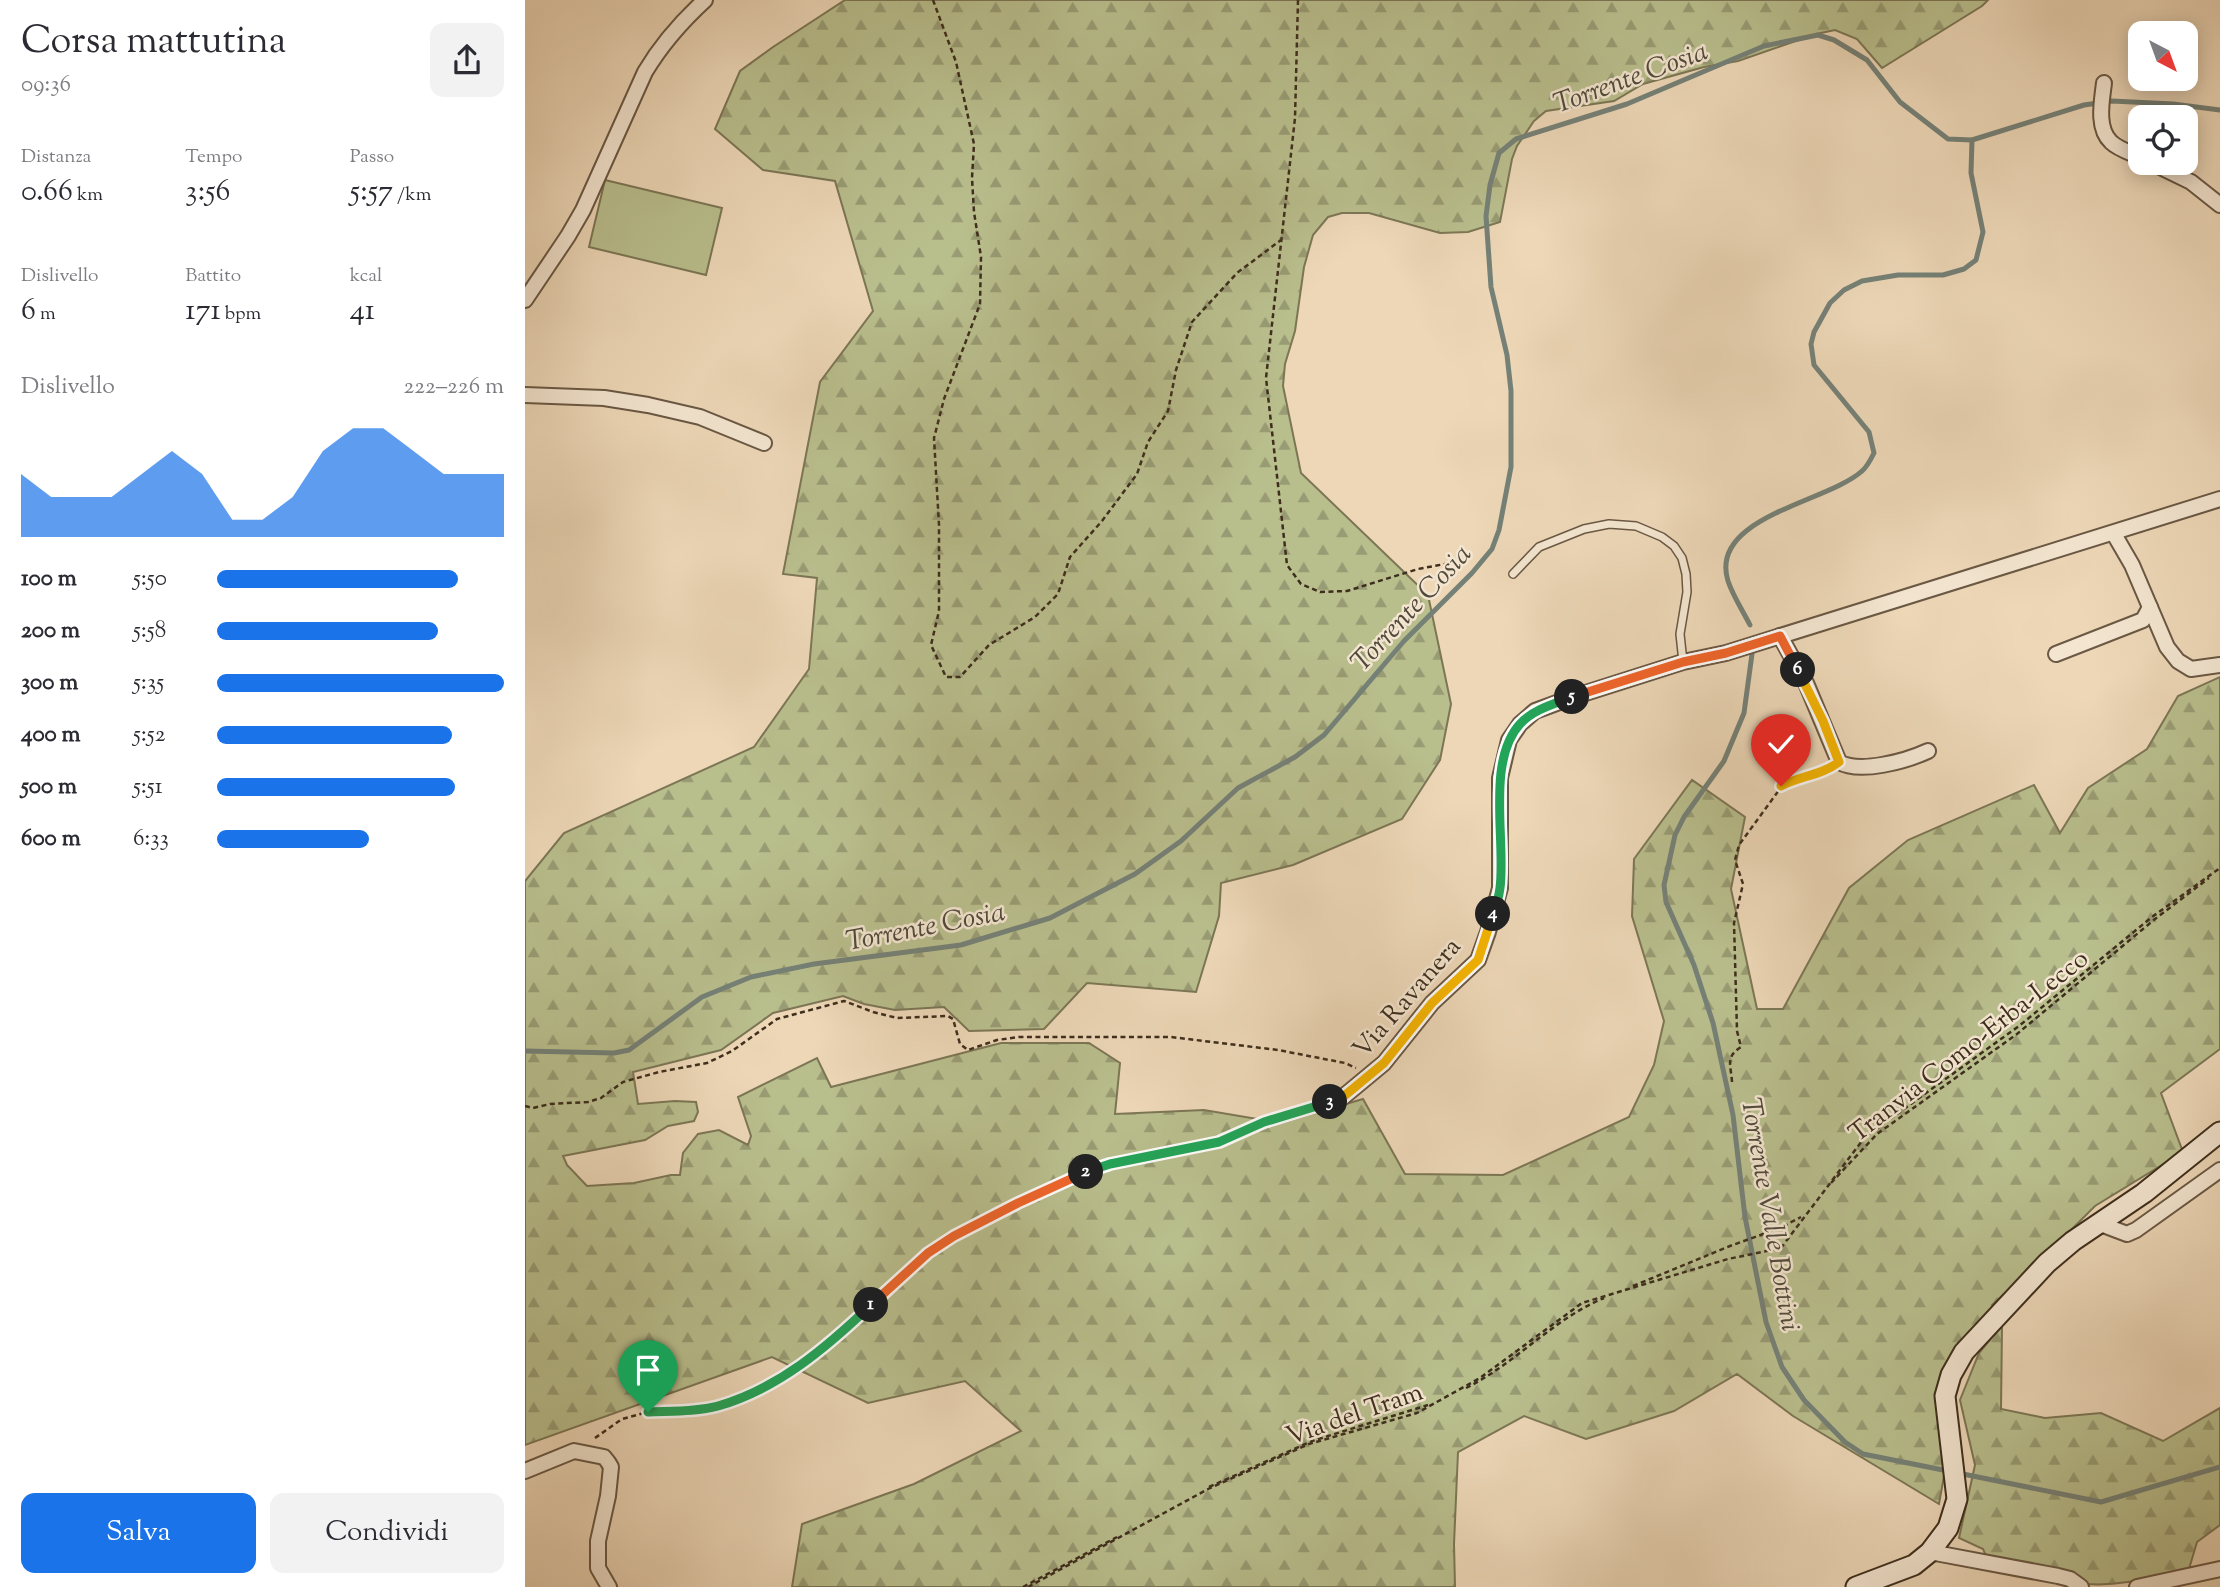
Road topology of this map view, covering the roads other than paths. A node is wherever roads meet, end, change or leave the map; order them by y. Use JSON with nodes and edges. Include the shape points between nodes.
{"nodes":[{"id":1,"x":705,"y":0,"type":"edge"},
{"id":2,"x":2103,"y":83,"type":"dead end"},
{"id":3,"x":2128,"y":151,"type":"edge"},
{"id":4,"x":2176,"y":175,"type":"edge"},
{"id":5,"x":2220,"y":205,"type":"edge"},
{"id":6,"x":525,"y":300,"type":"edge"},
{"id":7,"x":525,"y":395,"type":"edge"},
{"id":8,"x":764,"y":443,"type":"dead end"},
{"id":9,"x":2220,"y":499,"type":"edge"},
{"id":10,"x":2114,"y":534,"type":"junction"},
{"id":11,"x":1513,"y":574,"type":"dead end"},
{"id":12,"x":2150,"y":607,"type":"junction"},
{"id":13,"x":1780,"y":636,"type":"junction"},
{"id":14,"x":2056,"y":654,"type":"dead end"},
{"id":15,"x":1683,"y":662,"type":"junction"},
{"id":16,"x":2220,"y":665,"type":"edge"},
{"id":17,"x":1928,"y":751,"type":"dead end"},
{"id":18,"x":1343,"y":1097,"type":"road end"},
{"id":19,"x":2220,"y":1132,"type":"edge"},
{"id":20,"x":2220,"y":1170,"type":"edge"},
{"id":21,"x":2098,"y":1223,"type":"junction"},
{"id":22,"x":525,"y":1471,"type":"edge"},
{"id":23,"x":1930,"y":1552,"type":"junction"},
{"id":24,"x":2220,"y":1569,"type":"edge"},
{"id":25,"x":609,"y":1587,"type":"edge"},
{"id":26,"x":1856,"y":1587,"type":"edge"},
{"id":27,"x":2081,"y":1587,"type":"edge"},
{"id":28,"x":2137,"y":1587,"type":"edge"}],
"edges":[{"from":1,"to":6,"type":"street","via":[[656,53],[583,210]]},
{"from":2,"to":3,"type":"street","via":[[2105,135]]},
{"from":4,"to":5,"type":"street"},
{"from":7,"to":8,"type":"street","via":[[648,405],[700,417]]},
{"from":9,"to":10,"type":"street","name":"Via Ravanera"},
{"from":10,"to":12,"type":"street"},
{"from":10,"to":13,"type":"street","name":"Via Ravanera"},
{"from":11,"to":15,"type":"lane","via":[[1539,547],[1584,529],[1609,524],[1636,526],[1662,537],[1682,558],[1686,574],[1680,634]]},
{"from":12,"to":14,"type":"street","via":[[2143,620]]},
{"from":12,"to":16,"type":"street","via":[[2178,661],[2191,669]]},
{"from":13,"to":15,"type":"street","name":"Via Ravanera"},
{"from":13,"to":17,"type":"street","via":[[1839,762],[1848,768],[1871,766]]},
{"from":15,"to":18,"type":"street","name":"Via Ravanera","via":[[1561,701],[1535,711],[1520,724],[1509,740],[1500,778],[1500,888],[1478,960],[1432,1003],[1384,1063]]},
{"from":19,"to":21,"type":"street"},
{"from":20,"to":21,"type":"street","via":[[2127,1234]]},
{"from":21,"to":23,"type":"street","via":[[2047,1264],[1964,1352],[1951,1375],[1945,1396],[1957,1499],[1948,1528]]},
{"from":22,"to":25,"type":"street","via":[[574,1451],[604,1457],[611,1467],[598,1568]]},
{"from":23,"to":26,"type":"street","via":[[1913,1565]]},
{"from":23,"to":27,"type":"street","via":[[2058,1576]]},
{"from":24,"to":28,"type":"street"}]}
